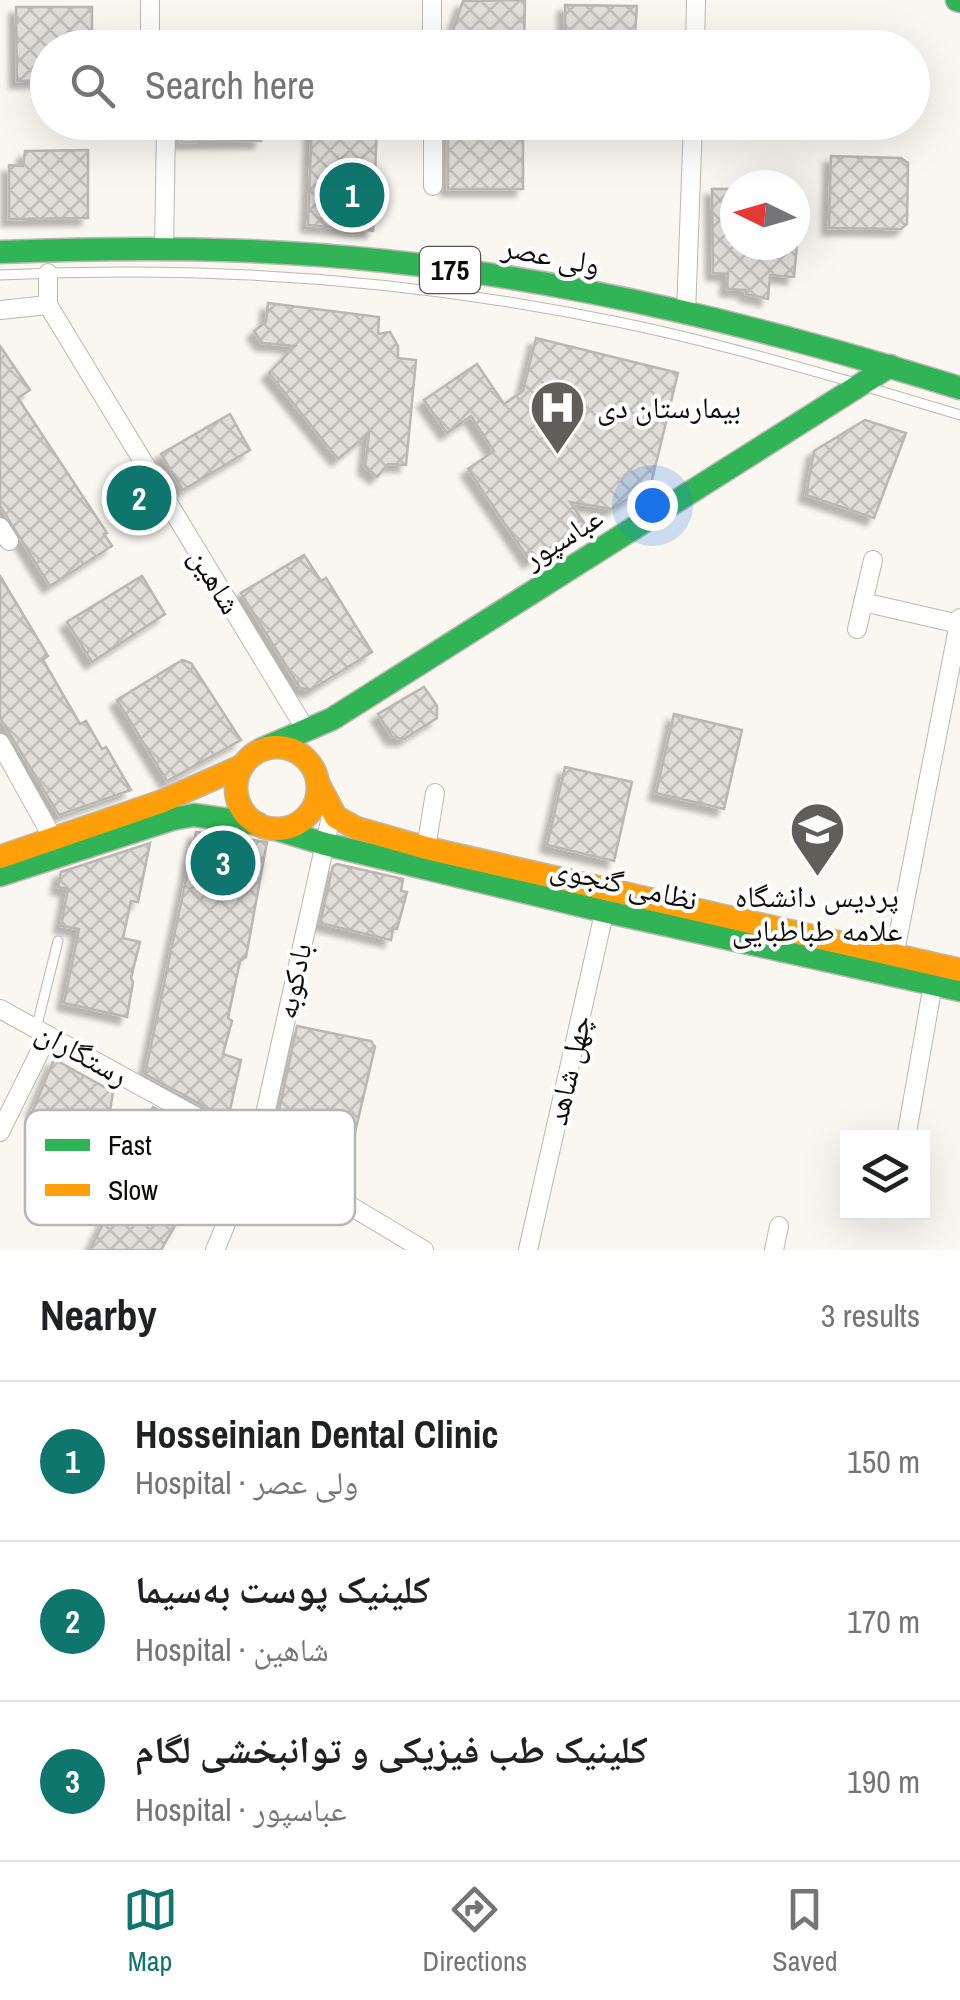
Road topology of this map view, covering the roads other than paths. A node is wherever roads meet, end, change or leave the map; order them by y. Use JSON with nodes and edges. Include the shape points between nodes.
{"nodes":[{"id":1,"x":150,"y":0,"type":"edge"},
{"id":2,"x":432,"y":0,"type":"edge"},
{"id":3,"x":696,"y":0,"type":"edge"},
{"id":4,"x":150,"y":30,"type":"edge"},
{"id":5,"x":432,"y":30,"type":"edge"},
{"id":6,"x":695,"y":30,"type":"edge"},
{"id":7,"x":166,"y":140,"type":"edge"},
{"id":8,"x":432,"y":140,"type":"edge"},
{"id":9,"x":692,"y":140,"type":"edge"},
{"id":10,"x":433,"y":186,"type":"dead end"},
{"id":11,"x":164,"y":250,"type":"junction"},
{"id":12,"x":0,"y":252,"type":"edge"},
{"id":13,"x":49,"y":261,"type":"junction"},
{"id":14,"x":0,"y":275,"type":"edge"},
{"id":15,"x":48,"y":304,"type":"junction"},
{"id":16,"x":0,"y":310,"type":"edge"},
{"id":17,"x":686,"y":314,"type":"junction"},
{"id":18,"x":890,"y":366,"type":"junction"},
{"id":19,"x":863,"y":386,"type":"junction"},
{"id":20,"x":960,"y":388,"type":"edge"},
{"id":21,"x":960,"y":415,"type":"edge"},
{"id":22,"x":873,"y":560,"type":"dead end"},
{"id":23,"x":863,"y":602,"type":"junction"},
{"id":24,"x":960,"y":621,"type":"edge"},
{"id":25,"x":857,"y":628,"type":"dead end"},
{"id":26,"x":332,"y":719,"type":"junction"},
{"id":27,"x":306,"y":730,"type":"junction"},
{"id":28,"x":0,"y":743,"type":"edge"},
{"id":29,"x":262,"y":749,"type":"junction"},
{"id":30,"x":242,"y":766,"type":"junction"},
{"id":31,"x":317,"y":779,"type":"junction"},
{"id":32,"x":436,"y":793,"type":"dead end"},
{"id":33,"x":332,"y":812,"type":"junction"},
{"id":34,"x":267,"y":827,"type":"junction"},
{"id":35,"x":54,"y":840,"type":"junction"},
{"id":36,"x":324,"y":844,"type":"junction"},
{"id":37,"x":426,"y":848,"type":"junction"},
{"id":38,"x":0,"y":856,"type":"edge"},
{"id":39,"x":0,"y":875,"type":"edge"},
{"id":40,"x":607,"y":900,"type":"junction"},
{"id":41,"x":58,"y":940,"type":"dead end"},
{"id":42,"x":893,"y":966,"type":"junction"},
{"id":43,"x":943,"y":973,"type":"edge"},
{"id":44,"x":960,"y":990,"type":"edge"},
{"id":45,"x":0,"y":1009,"type":"edge"},
{"id":46,"x":42,"y":1032,"type":"junction"},
{"id":47,"x":184,"y":1110,"type":"edge"},
{"id":48,"x":266,"y":1110,"type":"edge"},
{"id":49,"x":908,"y":1130,"type":"edge"},
{"id":50,"x":0,"y":1132,"type":"edge"},
{"id":51,"x":355,"y":1209,"type":"edge"},
{"id":52,"x":226,"y":1225,"type":"edge"},
{"id":53,"x":779,"y":1226,"type":"dead end"},
{"id":54,"x":215,"y":1250,"type":"edge"},
{"id":55,"x":424,"y":1250,"type":"edge"},
{"id":56,"x":528,"y":1250,"type":"edge"},
{"id":57,"x":774,"y":1250,"type":"edge"}],
"edges":[{"from":1,"to":4,"type":"street"},
{"from":2,"to":5,"type":"street"},
{"from":3,"to":6,"type":"street"},
{"from":7,"to":11,"type":"street"},
{"from":8,"to":10,"type":"street"},
{"from":9,"to":17,"type":"street"},
{"from":11,"to":13,"type":"main road","name":"ولی عصر","number":"175"},
{"from":11,"to":17,"type":"main road","name":"ولی عصر","number":"175","via":[[445,269]]},
{"from":12,"to":13,"type":"main road","name":"ولی عصر","number":"175"},
{"from":13,"to":14,"type":"lane"},
{"from":13,"to":15,"type":"street"},
{"from":13,"to":19,"type":"lane","via":[[466,296],[654,330]]},
{"from":15,"to":16,"type":"street"},
{"from":15,"to":27,"type":"street","name":"شاهین"},
{"from":17,"to":18,"type":"main road","name":"ولی عصر","number":"175"},
{"from":18,"to":19,"type":"main road","name":"عباسپور"},
{"from":18,"to":20,"type":"main road","name":"ولی عصر","number":"175"},
{"from":19,"to":21,"type":"lane"},
{"from":19,"to":26,"type":"main road","name":"عباسپور"},
{"from":22,"to":23,"type":"street"},
{"from":23,"to":24,"type":"street"},
{"from":23,"to":25,"type":"street"},
{"from":24,"to":42,"type":"street"},
{"from":26,"to":27,"type":"main road","name":"عباسپور"},
{"from":26,"to":31,"type":"main road"},
{"from":27,"to":29,"type":"main road","name":"عباسپور"},
{"from":28,"to":35,"type":"street"},
{"from":29,"to":30,"type":"main road"},
{"from":29,"to":31,"type":"main road","via":[[301,754]]},
{"from":30,"to":34,"type":"main road","via":[[238,799],[249,818]]},
{"from":30,"to":35,"type":"main road"},
{"from":31,"to":33,"type":"main road"},
{"from":31,"to":34,"type":"main road","via":[[308,815],[288,828]]},
{"from":32,"to":37,"type":"street"},
{"from":33,"to":36,"type":"street","name":"بادکوبه"},
{"from":33,"to":37,"type":"main road","name":"نظامی گنجوی","via":[[356,828]]},
{"from":34,"to":36,"type":"main road","name":"نظامی گنجوی"},
{"from":34,"to":39,"type":"main road","via":[[194,815]]},
{"from":35,"to":38,"type":"main road"},
{"from":36,"to":40,"type":"main road","name":"نظامی گنجوی"},
{"from":36,"to":48,"type":"street","name":"بادکوبه"},
{"from":37,"to":40,"type":"main road","name":"نظامی گنجوی"},
{"from":40,"to":42,"type":"main road","name":"نظامی گنجوی"},
{"from":40,"to":56,"type":"street","name":"چهل شاهد"},
{"from":41,"to":46,"type":"lane"},
{"from":42,"to":43,"type":"main road","name":"نظامی گنجوی"},
{"from":43,"to":44,"type":"main road","name":"نظامی گنجوی"},
{"from":43,"to":49,"type":"street"},
{"from":45,"to":46,"type":"street","name":"رستگاران"},
{"from":46,"to":47,"type":"street","name":"رستگاران"},
{"from":46,"to":50,"type":"street"},
{"from":51,"to":55,"type":"street","name":"رستگاران"},
{"from":52,"to":54,"type":"street","name":"بادکوبه"},
{"from":53,"to":57,"type":"street"}]}
